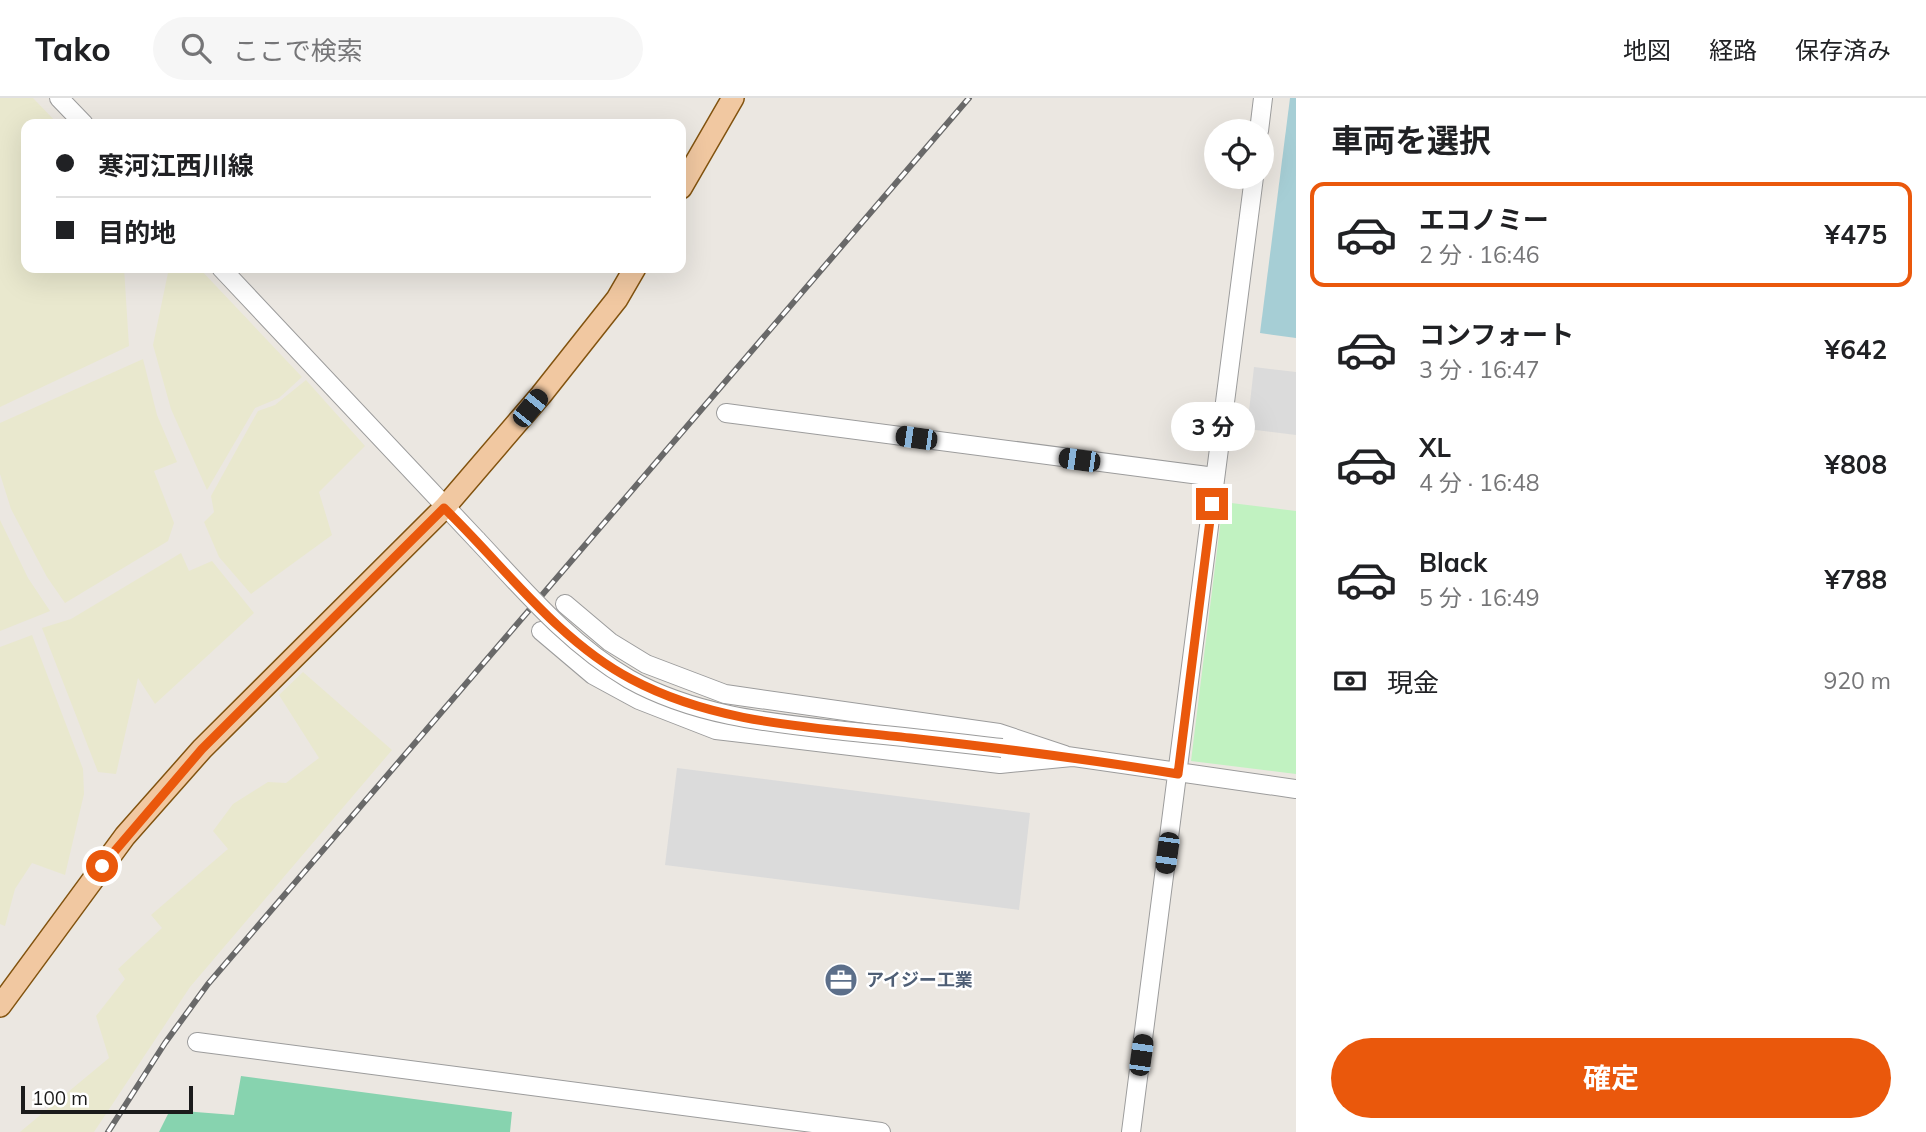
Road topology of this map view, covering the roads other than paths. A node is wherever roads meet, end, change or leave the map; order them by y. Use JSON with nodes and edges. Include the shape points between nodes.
{"nodes":[{"id":1,"x":59,"y":98,"type":"edge"},
{"id":2,"x":733,"y":98,"type":"edge"},
{"id":3,"x":1263,"y":98,"type":"edge"},
{"id":4,"x":79,"y":119,"type":"edge"},
{"id":5,"x":1260,"y":119,"type":"edge"},
{"id":6,"x":686,"y":179,"type":"edge"},
{"id":7,"x":1252,"y":189,"type":"edge"},
{"id":8,"x":226,"y":273,"type":"edge"},
{"id":9,"x":632,"y":273,"type":"edge"},
{"id":10,"x":726,"y":413,"type":"dead end"},
{"id":11,"x":1216,"y":477,"type":"junction"},
{"id":12,"x":444,"y":508,"type":"junction"},
{"id":13,"x":565,"y":604,"type":"dead end"},
{"id":14,"x":541,"y":631,"type":"dead end"},
{"id":15,"x":1072,"y":757,"type":"junction"},
{"id":16,"x":1178,"y":774,"type":"junction"},
{"id":17,"x":1296,"y":789,"type":"edge"},
{"id":18,"x":0,"y":1006,"type":"edge"},
{"id":19,"x":197,"y":1042,"type":"dead end"},
{"id":20,"x":881,"y":1132,"type":"edge"},
{"id":21,"x":1130,"y":1132,"type":"edge"}],
"edges":[{"from":1,"to":4,"type":"street"},
{"from":2,"to":6,"type":"main road"},
{"from":3,"to":5,"type":"street"},
{"from":7,"to":11,"type":"street"},
{"from":8,"to":12,"type":"street"},
{"from":9,"to":12,"type":"main road","via":[[541,395]]},
{"from":10,"to":11,"type":"street"},
{"from":11,"to":16,"type":"street"},
{"from":12,"to":15,"type":"street","bridge":true,"via":[[559,627],[629,679],[673,699],[776,723]]},
{"from":12,"to":18,"type":"main road","via":[[202,749],[125,836]]},
{"from":13,"to":15,"type":"street","via":[[610,642],[646,664],[725,694],[999,733]]},
{"from":14,"to":15,"type":"street","via":[[593,675],[639,700],[716,730],[1000,764]]},
{"from":15,"to":16,"type":"street"},
{"from":16,"to":17,"type":"street"},
{"from":16,"to":21,"type":"street"},
{"from":19,"to":20,"type":"street"}]}
